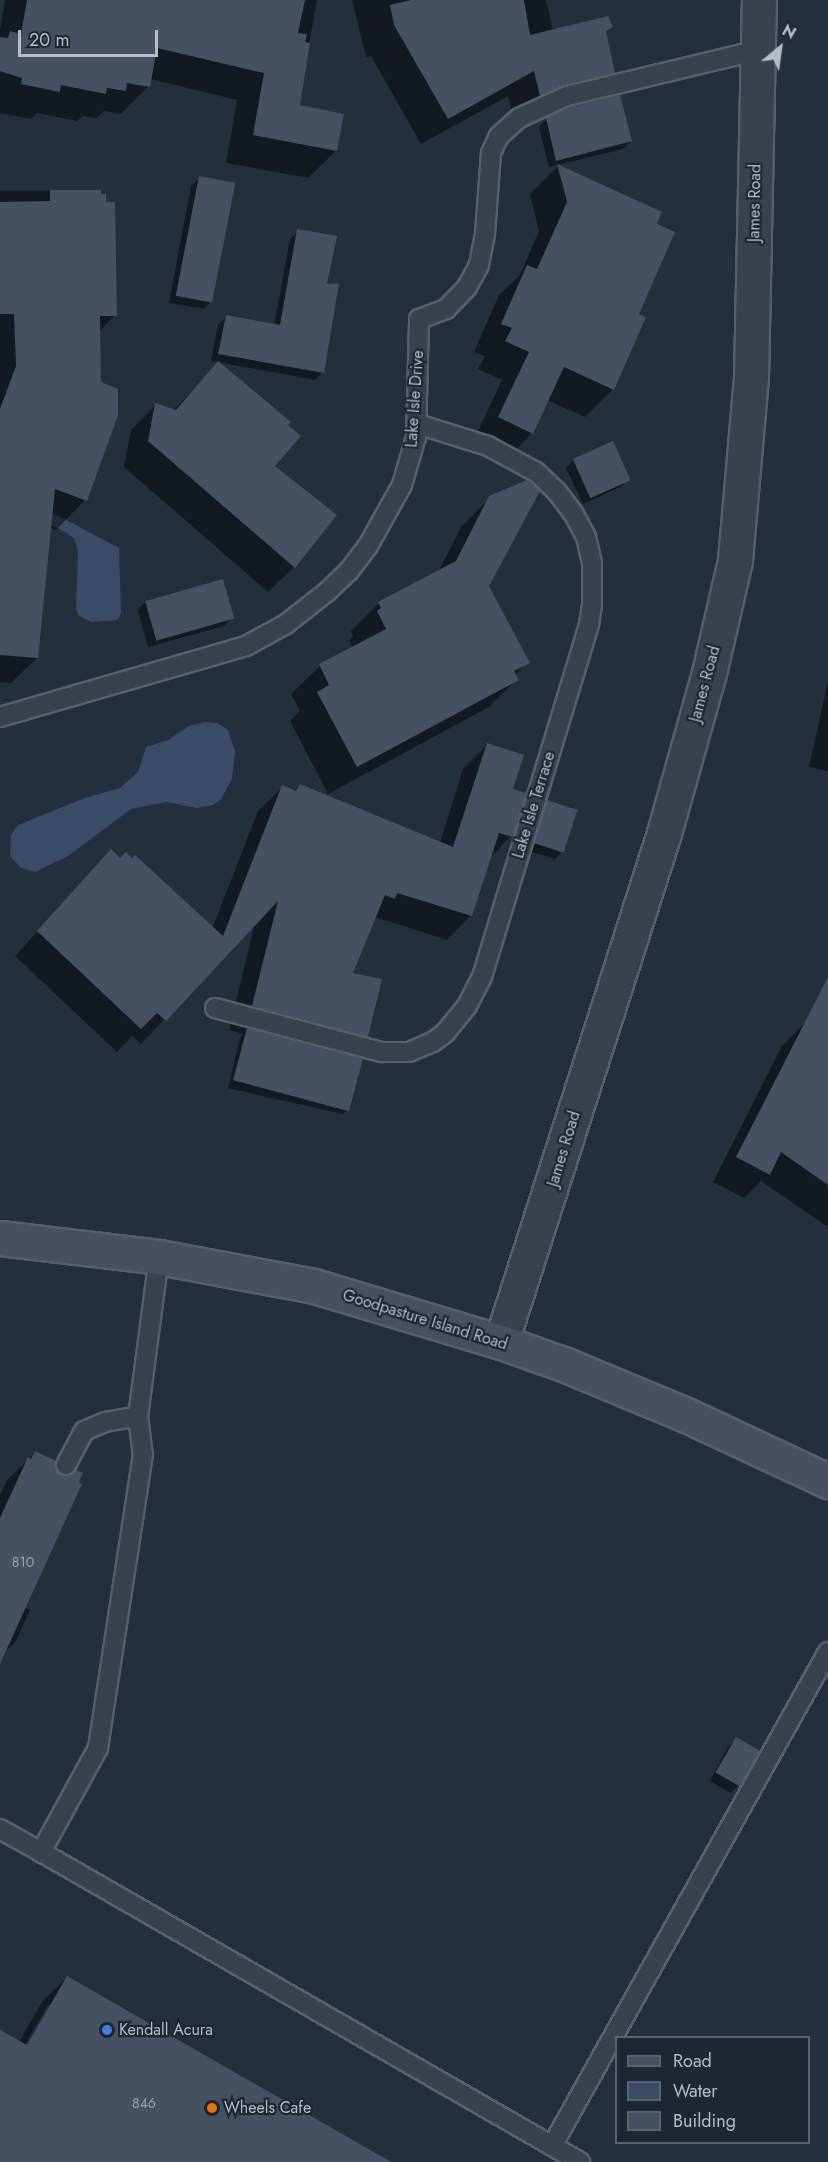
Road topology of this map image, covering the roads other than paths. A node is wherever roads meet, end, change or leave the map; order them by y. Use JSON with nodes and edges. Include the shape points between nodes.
{"nodes":[{"id":1,"x":759,"y":0,"type":"edge"},
{"id":2,"x":758,"y":50,"type":"junction"},
{"id":3,"x":417,"y":424,"type":"junction"},
{"id":4,"x":0,"y":717,"type":"edge"},
{"id":5,"x":215,"y":1008,"type":"dead end"},
{"id":6,"x":0,"y":1238,"type":"edge"},
{"id":7,"x":159,"y":1257,"type":"junction"},
{"id":8,"x":501,"y":1342,"type":"junction"},
{"id":9,"x":138,"y":1416,"type":"junction"},
{"id":10,"x":66,"y":1465,"type":"dead end"},
{"id":11,"x":828,"y":1481,"type":"edge"},
{"id":12,"x":828,"y":1653,"type":"edge"},
{"id":13,"x":0,"y":1829,"type":"edge"},
{"id":14,"x":41,"y":1851,"type":"junction"},
{"id":15,"x":552,"y":2146,"type":"junction"},
{"id":16,"x":580,"y":2162,"type":"edge"}],
"edges":[{"from":1,"to":2,"type":"street","name":"James Road"},
{"from":2,"to":3,"type":"lane","name":"Lake Isle Drive","via":[[567,96],[519,118],[499,136],[491,153],[479,265],[467,287],[446,309],[419,319]]},
{"from":2,"to":8,"type":"street","name":"James Road","via":[[751,378],[735,560],[709,673],[664,833]]},
{"from":3,"to":4,"type":"lane","name":"Lake Isle Drive","via":[[414,450],[402,485],[368,546],[349,571],[286,624],[246,646]]},
{"from":3,"to":5,"type":"lane","name":"Lake Isle Terrace","via":[[488,446],[536,472],[573,513],[586,537],[592,563],[589,624],[482,977],[467,1006],[445,1033],[409,1052],[382,1052]]},
{"from":6,"to":7,"type":"main road","name":"Goodpasture Island Road"},
{"from":7,"to":8,"type":"main road","name":"Goodpasture Island Road","via":[[314,1286]]},
{"from":7,"to":9,"type":"lane"},
{"from":8,"to":11,"type":"main road","name":"Goodpasture Island Road","via":[[684,1414]]},
{"from":9,"to":10,"type":"lane","via":[[105,1422],[84,1431]]},
{"from":9,"to":14,"type":"lane","via":[[143,1454],[98,1748]]},
{"from":12,"to":15,"type":"lane"},
{"from":13,"to":14,"type":"lane"},
{"from":14,"to":15,"type":"lane"},
{"from":15,"to":16,"type":"lane"}]}
